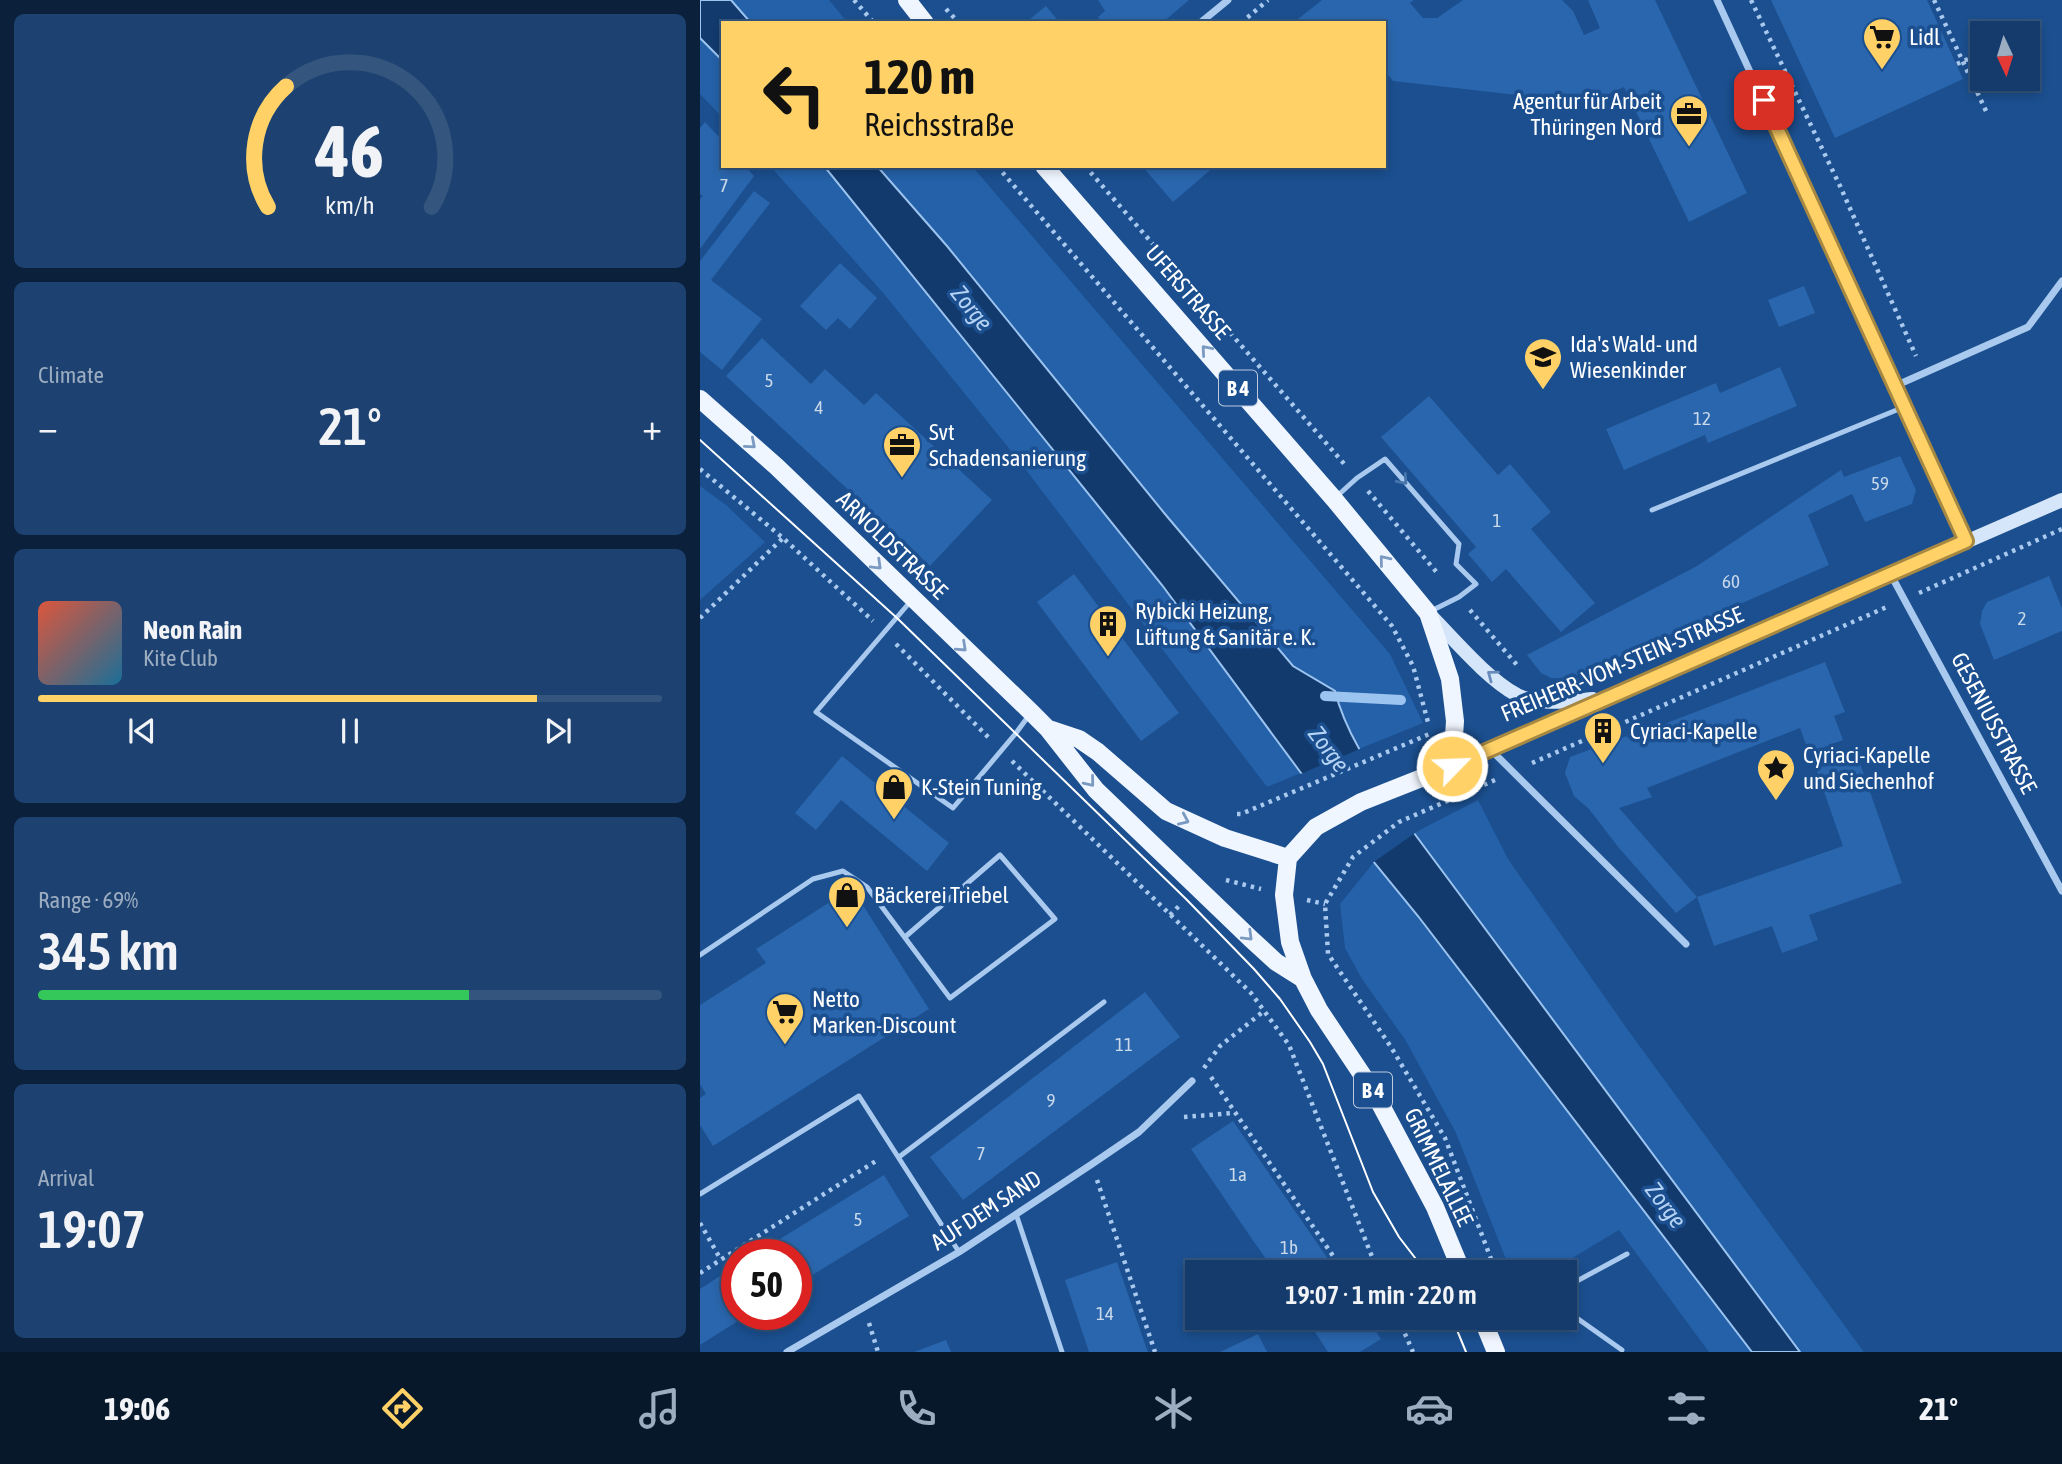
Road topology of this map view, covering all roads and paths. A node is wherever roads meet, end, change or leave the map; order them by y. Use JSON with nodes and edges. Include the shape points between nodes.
{"nodes":[{"id":1,"x":854,"y":0,"type":"edge"},
{"id":2,"x":906,"y":0,"type":"edge"},
{"id":3,"x":1228,"y":0,"type":"edge"},
{"id":4,"x":1268,"y":0,"type":"edge"},
{"id":5,"x":1717,"y":0,"type":"edge"},
{"id":6,"x":1751,"y":0,"type":"edge"},
{"id":7,"x":1934,"y":0,"type":"edge"},
{"id":8,"x":872,"y":21,"type":"edge"},
{"id":9,"x":923,"y":21,"type":"edge"},
{"id":10,"x":1202,"y":21,"type":"edge"},
{"id":11,"x":1243,"y":21,"type":"edge"},
{"id":12,"x":1965,"y":60,"type":"junction"},
{"id":13,"x":1957,"y":64,"type":"dead end"},
{"id":14,"x":1986,"y":111,"type":"dead end"},
{"id":15,"x":999,"y":168,"type":"edge"},
{"id":16,"x":1046,"y":168,"type":"edge"},
{"id":17,"x":1087,"y":168,"type":"edge"},
{"id":18,"x":2062,"y":281,"type":"edge"},
{"id":19,"x":1924,"y":373,"type":"junction"},
{"id":20,"x":1895,"y":386,"type":"junction"},
{"id":21,"x":700,"y":399,"type":"edge"},
{"id":22,"x":1904,"y":407,"type":"junction"},
{"id":23,"x":700,"y":469,"type":"edge"},
{"id":24,"x":1357,"y":478,"type":"junction"},
{"id":25,"x":1334,"y":499,"type":"junction"},
{"id":26,"x":2062,"y":500,"type":"edge"},
{"id":27,"x":1652,"y":510,"type":"dead end"},
{"id":28,"x":2062,"y":529,"type":"edge"},
{"id":29,"x":783,"y":538,"type":"junction"},
{"id":30,"x":1966,"y":541,"type":"junction"},
{"id":31,"x":1891,"y":574,"type":"junction"},
{"id":32,"x":1459,"y":597,"type":"junction"},
{"id":33,"x":1905,"y":599,"type":"junction"},
{"id":34,"x":912,"y":600,"type":"junction"},
{"id":35,"x":1428,"y":613,"type":"junction"},
{"id":36,"x":700,"y":618,"type":"edge"},
{"id":37,"x":885,"y":632,"type":"junction"},
{"id":38,"x":1526,"y":671,"type":"dead end"},
{"id":39,"x":1601,"y":699,"type":"junction"},
{"id":40,"x":1031,"y":712,"type":"junction"},
{"id":41,"x":1455,"y":722,"type":"junction"},
{"id":42,"x":1048,"y":729,"type":"junction"},
{"id":43,"x":1431,"y":733,"type":"junction"},
{"id":44,"x":1489,"y":749,"type":"junction"},
{"id":45,"x":1001,"y":750,"type":"junction"},
{"id":46,"x":1452,"y":766,"type":"junction"},
{"id":47,"x":1512,"y":772,"type":"junction"},
{"id":48,"x":1241,"y":814,"type":"dead end"},
{"id":49,"x":1289,"y":858,"type":"junction"},
{"id":50,"x":2062,"y":891,"type":"edge"},
{"id":51,"x":905,"y":937,"type":"junction"},
{"id":52,"x":1686,"y":944,"type":"dead end"},
{"id":53,"x":700,"y":955,"type":"edge"},
{"id":54,"x":1303,"y":979,"type":"junction"},
{"id":55,"x":1104,"y":1002,"type":"dead end"},
{"id":56,"x":1264,"y":1011,"type":"junction"},
{"id":57,"x":1204,"y":1068,"type":"junction"},
{"id":58,"x":1192,"y":1081,"type":"joint"},
{"id":59,"x":1235,"y":1113,"type":"junction"},
{"id":60,"x":1152,"y":1119,"type":"junction"},
{"id":61,"x":894,"y":1150,"type":"junction"},
{"id":62,"x":899,"y":1157,"type":"junction"},
{"id":63,"x":1092,"y":1164,"type":"junction"},
{"id":64,"x":700,"y":1194,"type":"edge"},
{"id":65,"x":1016,"y":1214,"type":"junction"},
{"id":66,"x":700,"y":1223,"type":"edge"},
{"id":67,"x":754,"y":1239,"type":"edge"},
{"id":68,"x":958,"y":1252,"type":"junction"},
{"id":69,"x":1627,"y":1254,"type":"dead end"},
{"id":70,"x":721,"y":1260,"type":"joint"},
{"id":71,"x":1336,"y":1260,"type":"edge"},
{"id":72,"x":1373,"y":1260,"type":"edge"},
{"id":73,"x":1457,"y":1260,"type":"edge"},
{"id":74,"x":1492,"y":1260,"type":"edge"},
{"id":75,"x":700,"y":1273,"type":"edge"},
{"id":76,"x":1577,"y":1281,"type":"edge"},
{"id":77,"x":864,"y":1307,"type":"junction"},
{"id":78,"x":1577,"y":1317,"type":"edge"},
{"id":79,"x":1403,"y":1330,"type":"edge"},
{"id":80,"x":1487,"y":1330,"type":"edge"},
{"id":81,"x":1622,"y":1350,"type":"dead end"},
{"id":82,"x":787,"y":1352,"type":"edge"},
{"id":83,"x":878,"y":1352,"type":"edge"},
{"id":84,"x":1062,"y":1352,"type":"edge"},
{"id":85,"x":1155,"y":1352,"type":"edge"},
{"id":86,"x":1413,"y":1352,"type":"edge"},
{"id":87,"x":1496,"y":1352,"type":"edge"}],
"edges":[{"from":1,"to":8,"type":"path"},
{"from":2,"to":9,"type":"main road"},
{"from":3,"to":10,"type":"street"},
{"from":4,"to":11,"type":"path"},
{"from":5,"to":20,"type":"street"},
{"from":6,"to":19,"type":"path"},
{"from":7,"to":12,"type":"path"},
{"from":12,"to":13,"type":"path"},
{"from":12,"to":14,"type":"path"},
{"from":15,"to":43,"type":"path","via":[[1392,626],[1413,666]]},
{"from":25,"to":16,"type":"main road","name":"UFERSTRASSE","number":"B 4","one_way":true},
{"from":17,"to":24,"type":"path"},
{"from":18,"to":19,"type":"street","via":[[2028,327]]},
{"from":19,"to":20,"type":"street"},
{"from":20,"to":22,"type":"street"},
{"from":21,"to":34,"type":"main road","name":"ARNOLDSTRASSE","number":"B 4","one_way":true},
{"from":22,"to":27,"type":"lane"},
{"from":22,"to":30,"type":"street"},
{"from":23,"to":29,"type":"path"},
{"from":24,"to":25,"type":"lane"},
{"from":24,"to":32,"type":"path"},
{"from":24,"to":32,"type":"lane","one_way":true,"via":[[1385,459],[1459,544],[1456,564],[1476,584]]},
{"from":35,"to":25,"type":"main road","name":"UFERSTRASSE","number":"B 4","one_way":true},
{"from":26,"to":30,"type":"main road","name":"FREIHERR-VOM-STEIN-STRASSE"},
{"from":28,"to":33,"type":"path"},
{"from":29,"to":36,"type":"path"},
{"from":29,"to":37,"type":"path"},
{"from":30,"to":31,"type":"main road","name":"FREIHERR-VOM-STEIN-STRASSE"},
{"from":31,"to":33,"type":"street","name":"GESENIUSSTRASSE"},
{"from":31,"to":39,"type":"main road","name":"FREIHERR-VOM-STEIN-STRASSE"},
{"from":32,"to":35,"type":"lane"},
{"from":32,"to":38,"type":"path"},
{"from":33,"to":47,"type":"path"},
{"from":33,"to":50,"type":"street","name":"GESENIUSSTRASSE"},
{"from":34,"to":37,"type":"lane"},
{"from":34,"to":40,"type":"main road","name":"ARNOLDSTRASSE","number":"B 4","one_way":true},
{"from":39,"to":35,"type":"main road","one_way":true,"via":[[1545,701],[1518,695],[1481,667]]},
{"from":35,"to":41,"type":"main road","number":"B 4","via":[[1450,678]]},
{"from":37,"to":45,"type":"path"},
{"from":37,"to":45,"type":"lane","via":[[816,712],[953,808]]},
{"from":39,"to":44,"type":"main road","name":"FREIHERR-VOM-STEIN-STRASSE"},
{"from":40,"to":42,"type":"main road","name":"ARNOLDSTRASSE","number":"B 4"},
{"from":40,"to":45,"type":"lane"},
{"from":41,"to":43,"type":"path"},
{"from":41,"to":46,"type":"main road","number":"B 4"},
{"from":42,"to":49,"type":"main road","one_way":true,"via":[[1098,752],[1166,811],[1225,838]]},
{"from":42,"to":54,"type":"main road","number":"B 4","one_way":true,"via":[[1096,790],[1276,962]]},
{"from":43,"to":48,"type":"path"},
{"from":44,"to":46,"type":"main road","name":"FREIHERR-VOM-STEIN-STRASSE"},
{"from":44,"to":47,"type":"street"},
{"from":45,"to":56,"type":"path","via":[[1251,993]]},
{"from":46,"to":49,"type":"main road","name":"FREIHERR-VOM-STEIN-STRASSE","via":[[1328,818]]},
{"from":47,"to":52,"type":"street"},
{"from":47,"to":74,"type":"path","via":[[1399,822],[1353,858],[1325,904],[1328,954],[1446,1138]]},
{"from":49,"to":54,"type":"main road","number":"B 4","via":[[1284,895],[1290,942]]},
{"from":51,"to":51,"type":"lane","via":[[950,998],[1055,919],[1000,855]]},
{"from":51,"to":53,"type":"lane","via":[[867,887],[843,872],[813,879]]},
{"from":54,"to":73,"type":"main road","name":"GRIMMELALLEE","number":"B 4","via":[[1376,1094]]},
{"from":55,"to":62,"type":"lane"},
{"from":56,"to":57,"type":"path","via":[[1220,1046]]},
{"from":56,"to":72,"type":"path","via":[[1289,1045]]},
{"from":57,"to":58,"type":"path"},
{"from":57,"to":59,"type":"path"},
{"from":58,"to":60,"type":"street","name":"AUF DEM SAND"},
{"from":59,"to":60,"type":"path"},
{"from":59,"to":71,"type":"path"},
{"from":60,"to":63,"type":"street","name":"AUF DEM SAND"},
{"from":61,"to":62,"type":"lane"},
{"from":61,"to":64,"type":"lane","via":[[859,1096]]},
{"from":61,"to":67,"type":"path"},
{"from":62,"to":68,"type":"lane"},
{"from":63,"to":65,"type":"street","name":"AUF DEM SAND"},
{"from":63,"to":85,"type":"path"},
{"from":65,"to":68,"type":"street","name":"AUF DEM SAND"},
{"from":65,"to":84,"type":"lane"},
{"from":66,"to":70,"type":"path"},
{"from":68,"to":77,"type":"street","name":"AUF DEM SAND"},
{"from":69,"to":76,"type":"lane"},
{"from":70,"to":75,"type":"path"},
{"from":77,"to":82,"type":"street","name":"AUF DEM SAND"},
{"from":77,"to":83,"type":"path"},
{"from":78,"to":81,"type":"lane"},
{"from":79,"to":86,"type":"path"},
{"from":80,"to":87,"type":"main road"}]}
